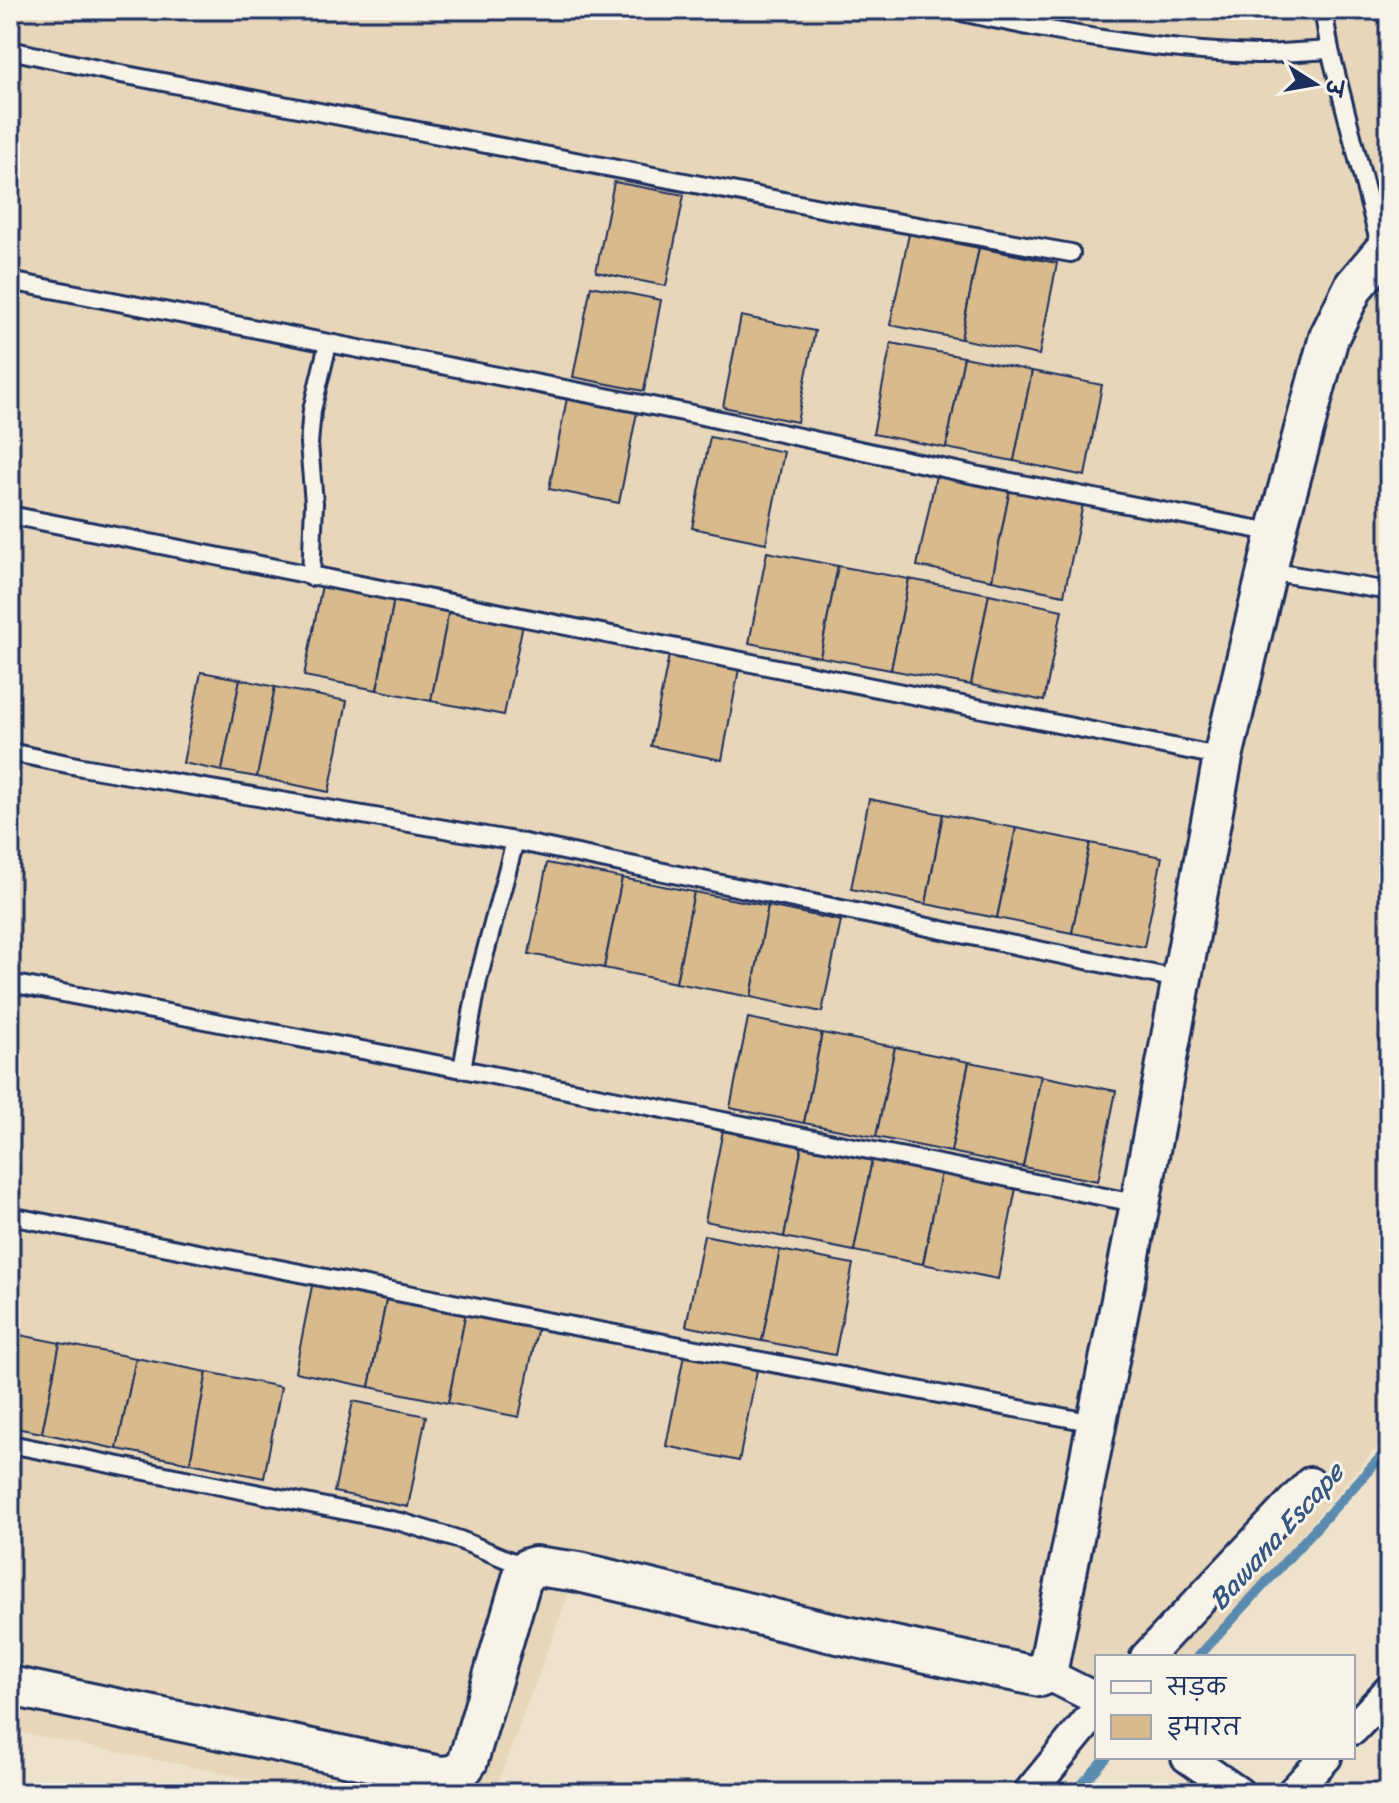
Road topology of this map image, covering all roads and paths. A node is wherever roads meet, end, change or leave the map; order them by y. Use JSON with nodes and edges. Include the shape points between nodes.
{"nodes":[{"id":1,"x":952,"y":10,"type":"edge"},
{"id":2,"x":1323,"y":10,"type":"edge"},
{"id":3,"x":10,"y":50,"type":"edge"},
{"id":4,"x":1330,"y":50,"type":"junction"},
{"id":5,"x":1385,"y":251,"type":"edge"},
{"id":6,"x":1071,"y":253,"type":"dead end"},
{"id":7,"x":10,"y":281,"type":"edge"},
{"id":8,"x":328,"y":344,"type":"junction"},
{"id":9,"x":10,"y":515,"type":"edge"},
{"id":10,"x":1276,"y":533,"type":"junction"},
{"id":11,"x":1268,"y":571,"type":"junction"},
{"id":12,"x":311,"y":577,"type":"junction"},
{"id":13,"x":1389,"y":591,"type":"edge"},
{"id":14,"x":10,"y":752,"type":"edge"},
{"id":15,"x":1223,"y":757,"type":"junction"},
{"id":16,"x":515,"y":841,"type":"junction"},
{"id":17,"x":1182,"y":980,"type":"junction"},
{"id":18,"x":10,"y":983,"type":"edge"},
{"id":19,"x":462,"y":1069,"type":"junction"},
{"id":20,"x":1140,"y":1204,"type":"junction"},
{"id":21,"x":10,"y":1216,"type":"edge"},
{"id":22,"x":1095,"y":1423,"type":"junction"},
{"id":23,"x":10,"y":1444,"type":"edge"},
{"id":24,"x":1310,"y":1483,"type":"dead end"},
{"id":25,"x":528,"y":1568,"type":"junction"},
{"id":26,"x":1148,"y":1655,"type":"edge"},
{"id":27,"x":1047,"y":1674,"type":"junction"},
{"id":28,"x":10,"y":1686,"type":"edge"},
{"id":29,"x":1389,"y":1691,"type":"edge"},
{"id":30,"x":1095,"y":1698,"type":"edge"},
{"id":31,"x":1095,"y":1712,"type":"edge"},
{"id":32,"x":1355,"y":1727,"type":"edge"},
{"id":33,"x":1190,"y":1759,"type":"edge"},
{"id":34,"x":1324,"y":1759,"type":"edge"},
{"id":35,"x":1029,"y":1793,"type":"edge"},
{"id":36,"x":1239,"y":1793,"type":"edge"},
{"id":37,"x":1292,"y":1793,"type":"edge"}],
"edges":[{"from":1,"to":4,"type":"lane","via":[[1199,50]]},
{"from":2,"to":4,"type":"lane"},
{"from":3,"to":6,"type":"lane"},
{"from":4,"to":5,"type":"lane"},
{"from":5,"to":10,"type":"street","via":[[1354,286],[1329,337]]},
{"from":7,"to":8,"type":"lane"},
{"from":8,"to":10,"type":"lane"},
{"from":8,"to":12,"type":"lane","via":[[310,433]]},
{"from":9,"to":12,"type":"lane"},
{"from":10,"to":11,"type":"street"},
{"from":11,"to":13,"type":"lane"},
{"from":11,"to":15,"type":"street"},
{"from":12,"to":15,"type":"lane"},
{"from":14,"to":16,"type":"lane"},
{"from":15,"to":17,"type":"street"},
{"from":16,"to":17,"type":"lane"},
{"from":16,"to":19,"type":"lane","via":[[478,980]]},
{"from":17,"to":20,"type":"street"},
{"from":18,"to":19,"type":"lane"},
{"from":19,"to":20,"type":"lane"},
{"from":20,"to":22,"type":"street"},
{"from":21,"to":22,"type":"lane"},
{"from":22,"to":27,"type":"street"},
{"from":23,"to":25,"type":"lane","via":[[401,1522]]},
{"from":24,"to":26,"type":"street"},
{"from":25,"to":27,"type":"street","via":[[579,1572],[833,1633],[1040,1677]]},
{"from":25,"to":28,"type":"street","via":[[468,1761],[454,1775]]},
{"from":27,"to":30,"type":"street"},
{"from":29,"to":32,"type":"street"},
{"from":31,"to":35,"type":"street"},
{"from":33,"to":36,"type":"street"},
{"from":34,"to":37,"type":"street"}]}
